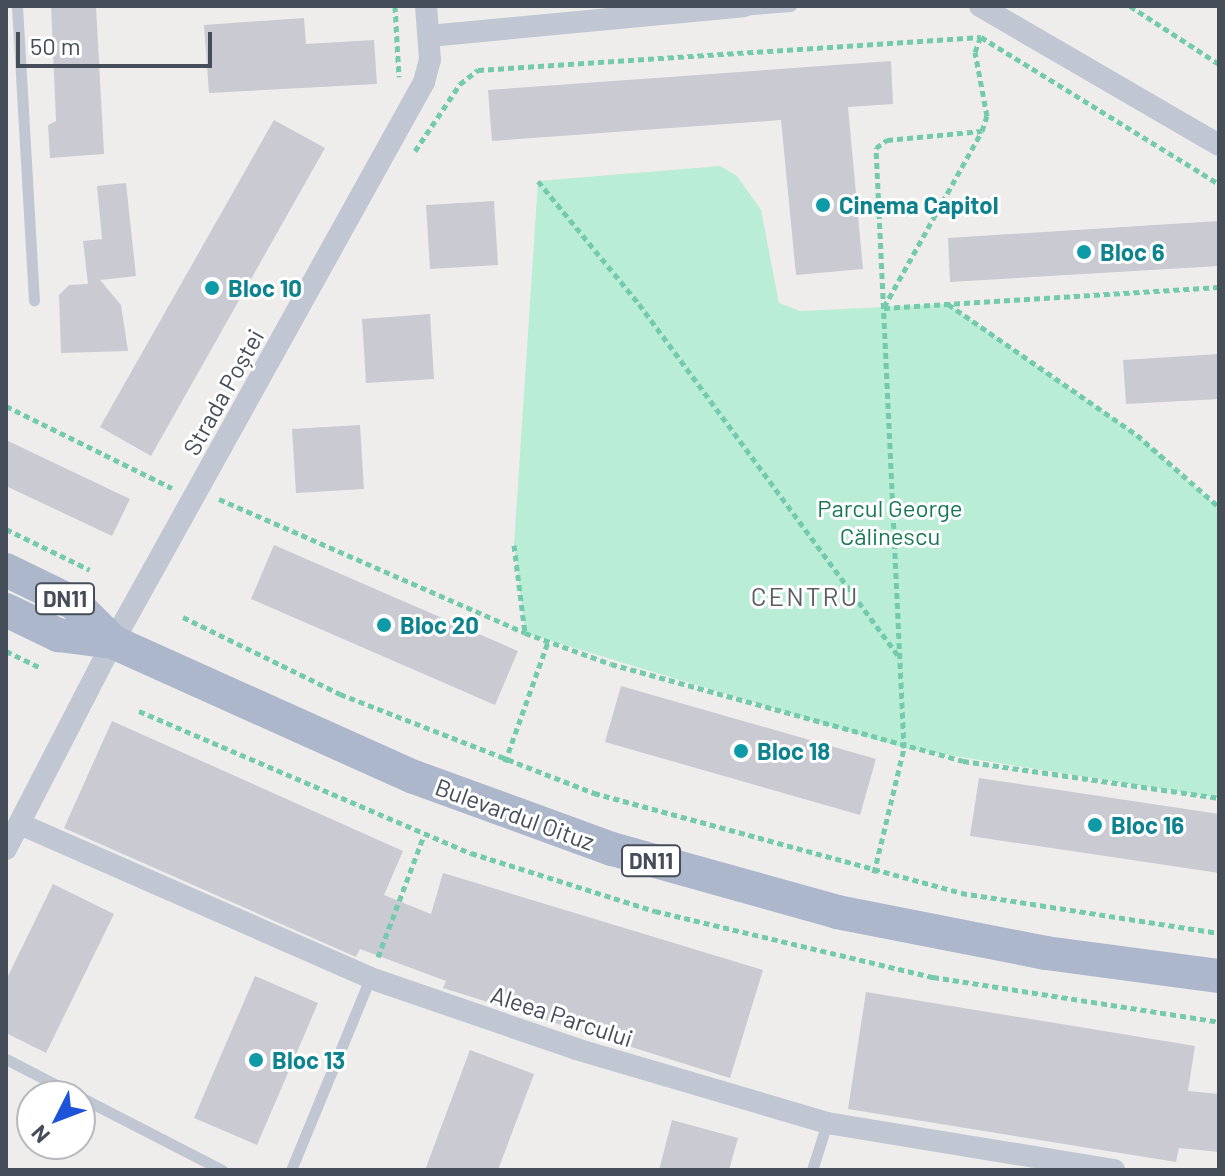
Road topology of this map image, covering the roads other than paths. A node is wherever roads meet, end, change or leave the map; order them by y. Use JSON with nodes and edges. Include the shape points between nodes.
{"nodes":[{"id":1,"x":17,"y":6,"type":"edge"},
{"id":2,"x":426,"y":6,"type":"edge"},
{"id":3,"x":791,"y":6,"type":"edge"},
{"id":4,"x":980,"y":6,"type":"edge"},
{"id":5,"x":740,"y":8,"type":"edge"},
{"id":6,"x":429,"y":36,"type":"junction"},
{"id":7,"x":1219,"y":145,"type":"edge"},
{"id":8,"x":34,"y":301,"type":"dead end"},
{"id":9,"x":6,"y":570,"type":"edge"},
{"id":10,"x":6,"y":610,"type":"edge"},
{"id":11,"x":113,"y":642,"type":"junction"},
{"id":12,"x":20,"y":824,"type":"junction"},
{"id":13,"x":6,"y":849,"type":"edge"},
{"id":14,"x":1219,"y":976,"type":"edge"},
{"id":15,"x":370,"y":978,"type":"junction"},
{"id":16,"x":6,"y":1059,"type":"edge"},
{"id":17,"x":46,"y":1080,"type":"edge"},
{"id":18,"x":96,"y":1106,"type":"edge"},
{"id":19,"x":827,"y":1123,"type":"junction"},
{"id":20,"x":222,"y":1170,"type":"edge"},
{"id":21,"x":291,"y":1170,"type":"edge"},
{"id":22,"x":812,"y":1170,"type":"edge"},
{"id":23,"x":1114,"y":1170,"type":"edge"}],
"edges":[{"from":1,"to":8,"type":"lane"},
{"from":2,"to":6,"type":"street","name":"Strada Poștei"},
{"from":3,"to":5,"type":"lane"},
{"from":4,"to":7,"type":"street"},
{"from":5,"to":6,"type":"street"},
{"from":6,"to":11,"type":"street","name":"Strada Poștei","via":[[424,82]]},
{"from":9,"to":11,"type":"main road","name":"Bulevardul Oituz","number":"DN11","via":[[74,603]]},
{"from":10,"to":11,"type":"main road","name":"Bulevardul Oituz","number":"DN11","via":[[58,635]]},
{"from":11,"to":12,"type":"street","name":"Strada Poștei"},
{"from":11,"to":14,"type":"main road","name":"Bulevardul Oituz","number":"DN11","via":[[414,777],[612,849],[837,912],[1046,953]]},
{"from":12,"to":13,"type":"street","name":"Strada Poștei"},
{"from":12,"to":15,"type":"street","name":"Aleea Parcului"},
{"from":15,"to":19,"type":"street","name":"Aleea Parcului","via":[[576,1049]]},
{"from":15,"to":21,"type":"lane"},
{"from":16,"to":17,"type":"lane"},
{"from":18,"to":20,"type":"lane"},
{"from":19,"to":22,"type":"lane"},
{"from":19,"to":23,"type":"street","name":"Aleea Parcului"}]}
